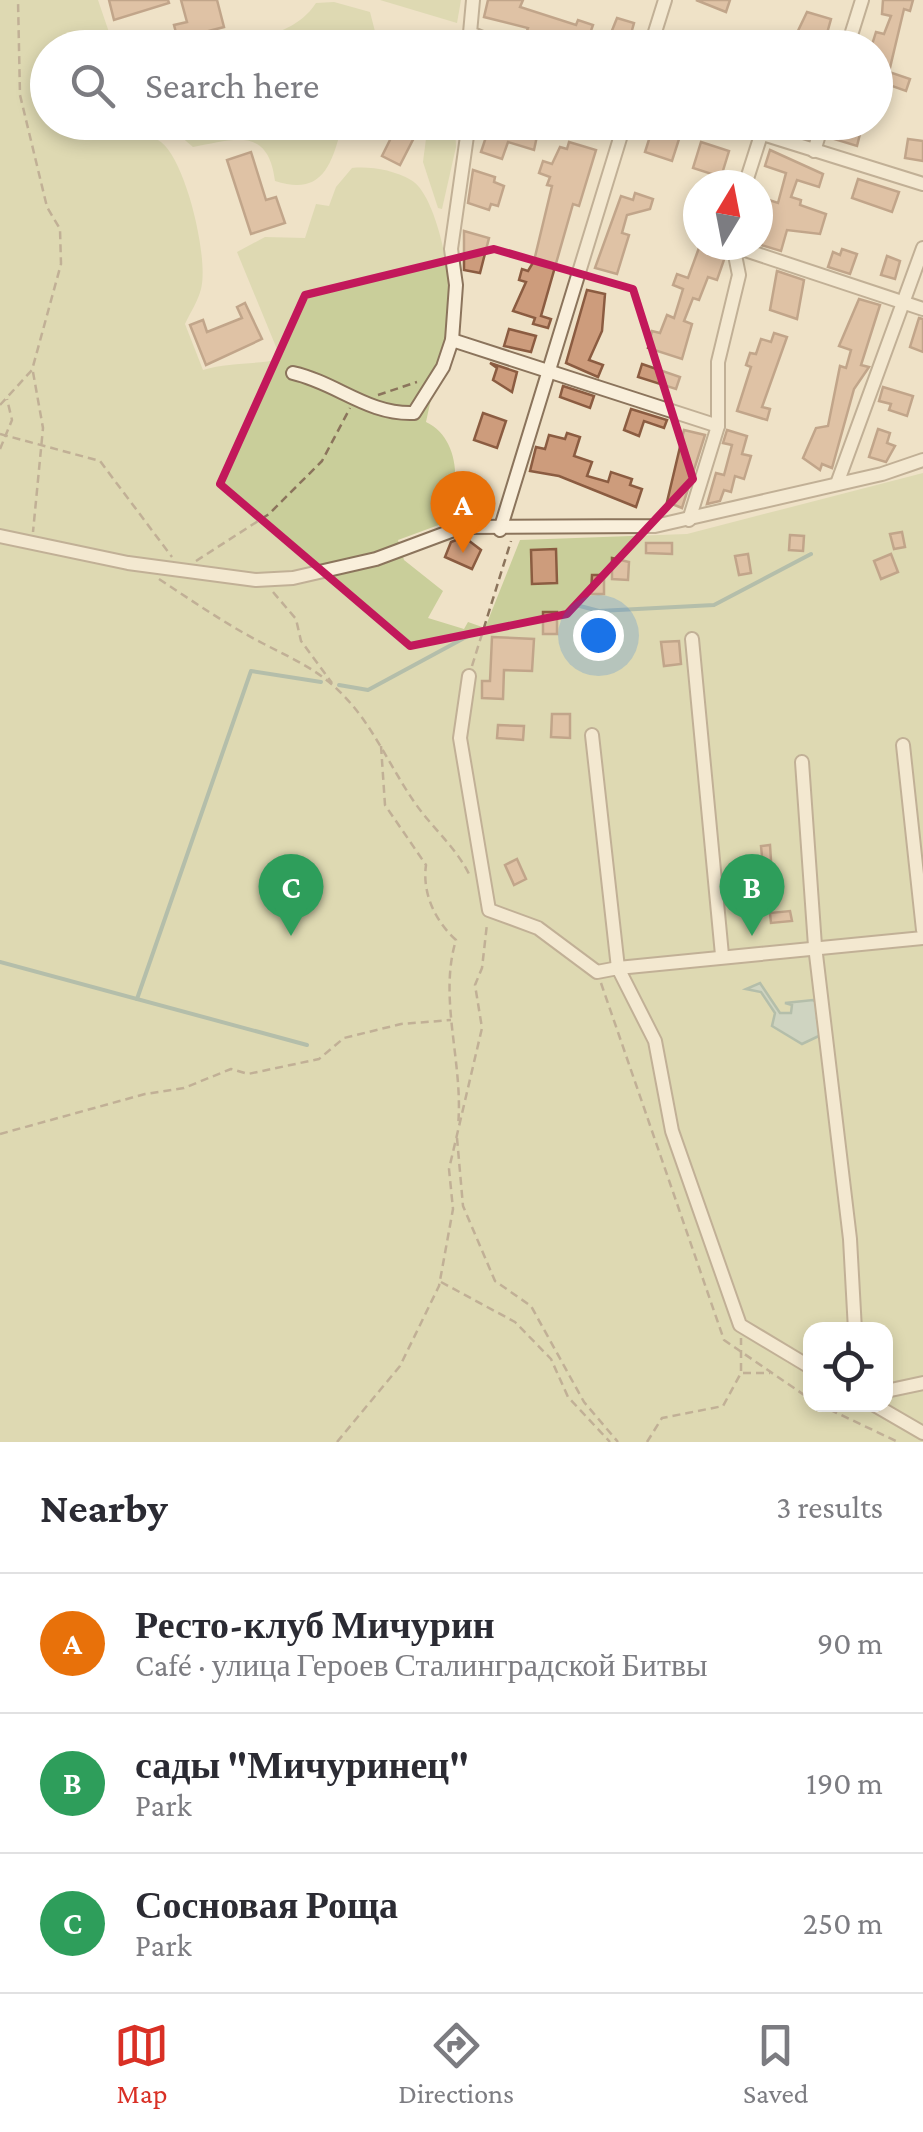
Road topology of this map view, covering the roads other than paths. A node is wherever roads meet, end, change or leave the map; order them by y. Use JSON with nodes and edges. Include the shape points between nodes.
{"nodes":[{"id":1,"x":473,"y":0,"type":"edge"},
{"id":2,"x":665,"y":0,"type":"edge"},
{"id":3,"x":862,"y":0,"type":"edge"},
{"id":4,"x":476,"y":30,"type":"edge"},
{"id":5,"x":656,"y":30,"type":"edge"},
{"id":6,"x":853,"y":30,"type":"edge"},
{"id":7,"x":467,"y":140,"type":"edge"},
{"id":8,"x":620,"y":140,"type":"edge"},
{"id":9,"x":759,"y":140,"type":"edge"},
{"id":10,"x":777,"y":140,"type":"edge"},
{"id":11,"x":818,"y":140,"type":"edge"},
{"id":12,"x":814,"y":152,"type":"junction"},
{"id":13,"x":750,"y":170,"type":"edge"},
{"id":14,"x":923,"y":184,"type":"edge"},
{"id":15,"x":923,"y":248,"type":"edge"},
{"id":16,"x":773,"y":259,"type":"edge"},
{"id":17,"x":736,"y":260,"type":"edge"},
{"id":18,"x":904,"y":303,"type":"junction"},
{"id":19,"x":923,"y":309,"type":"edge"},
{"id":20,"x":452,"y":340,"type":"junction"},
{"id":21,"x":547,"y":367,"type":"junction"},
{"id":22,"x":293,"y":373,"type":"dead end"},
{"id":23,"x":718,"y":426,"type":"junction"},
{"id":24,"x":923,"y":460,"type":"edge"},
{"id":25,"x":838,"y":481,"type":"junction"},
{"id":26,"x":689,"y":520,"type":"junction"},
{"id":27,"x":506,"y":530,"type":"junction"},
{"id":28,"x":0,"y":536,"type":"edge"},
{"id":29,"x":692,"y":639,"type":"dead end"},
{"id":30,"x":470,"y":676,"type":"road end"},
{"id":31,"x":592,"y":735,"type":"dead end"},
{"id":32,"x":903,"y":745,"type":"dead end"},
{"id":33,"x":802,"y":762,"type":"dead end"},
{"id":34,"x":923,"y":930,"type":"edge"},
{"id":35,"x":923,"y":938,"type":"edge"},
{"id":36,"x":816,"y":946,"type":"junction"},
{"id":37,"x":722,"y":955,"type":"junction"},
{"id":38,"x":618,"y":968,"type":"junction"},
{"id":39,"x":855,"y":1322,"type":"edge"},
{"id":40,"x":803,"y":1363,"type":"edge"},
{"id":41,"x":923,"y":1382,"type":"edge"},
{"id":42,"x":893,"y":1389,"type":"edge"},
{"id":43,"x":887,"y":1412,"type":"edge"},
{"id":44,"x":923,"y":1432,"type":"edge"}],
"edges":[{"from":1,"to":4,"type":"street"},
{"from":2,"to":5,"type":"street"},
{"from":3,"to":6,"type":"street"},
{"from":7,"to":20,"type":"street","via":[[452,249]]},
{"from":8,"to":21,"type":"street"},
{"from":9,"to":13,"type":"street"},
{"from":10,"to":12,"type":"street"},
{"from":11,"to":12,"type":"street"},
{"from":12,"to":14,"type":"street"},
{"from":15,"to":18,"type":"street"},
{"from":16,"to":18,"type":"street"},
{"from":17,"to":23,"type":"street","via":[[739,275],[718,362]]},
{"from":18,"to":19,"type":"street"},
{"from":18,"to":25,"type":"street"},
{"from":20,"to":21,"type":"street"},
{"from":20,"to":22,"type":"street","via":[[414,413],[384,411]]},
{"from":21,"to":23,"type":"street"},
{"from":21,"to":27,"type":"street"},
{"from":23,"to":26,"type":"street"},
{"from":24,"to":25,"type":"street"},
{"from":25,"to":26,"type":"street"},
{"from":26,"to":27,"type":"street"},
{"from":27,"to":28,"type":"street","via":[[462,526],[376,559],[256,580]]},
{"from":29,"to":37,"type":"street"},
{"from":30,"to":38,"type":"street","via":[[460,738],[489,910],[538,928],[597,972]]},
{"from":31,"to":38,"type":"street"},
{"from":32,"to":34,"type":"street"},
{"from":33,"to":36,"type":"street"},
{"from":35,"to":36,"type":"street"},
{"from":36,"to":37,"type":"street"},
{"from":36,"to":39,"type":"street"},
{"from":37,"to":38,"type":"street"},
{"from":38,"to":40,"type":"street","via":[[655,1041],[672,1131],[744,1327]]},
{"from":41,"to":42,"type":"street"},
{"from":43,"to":44,"type":"street"}]}
